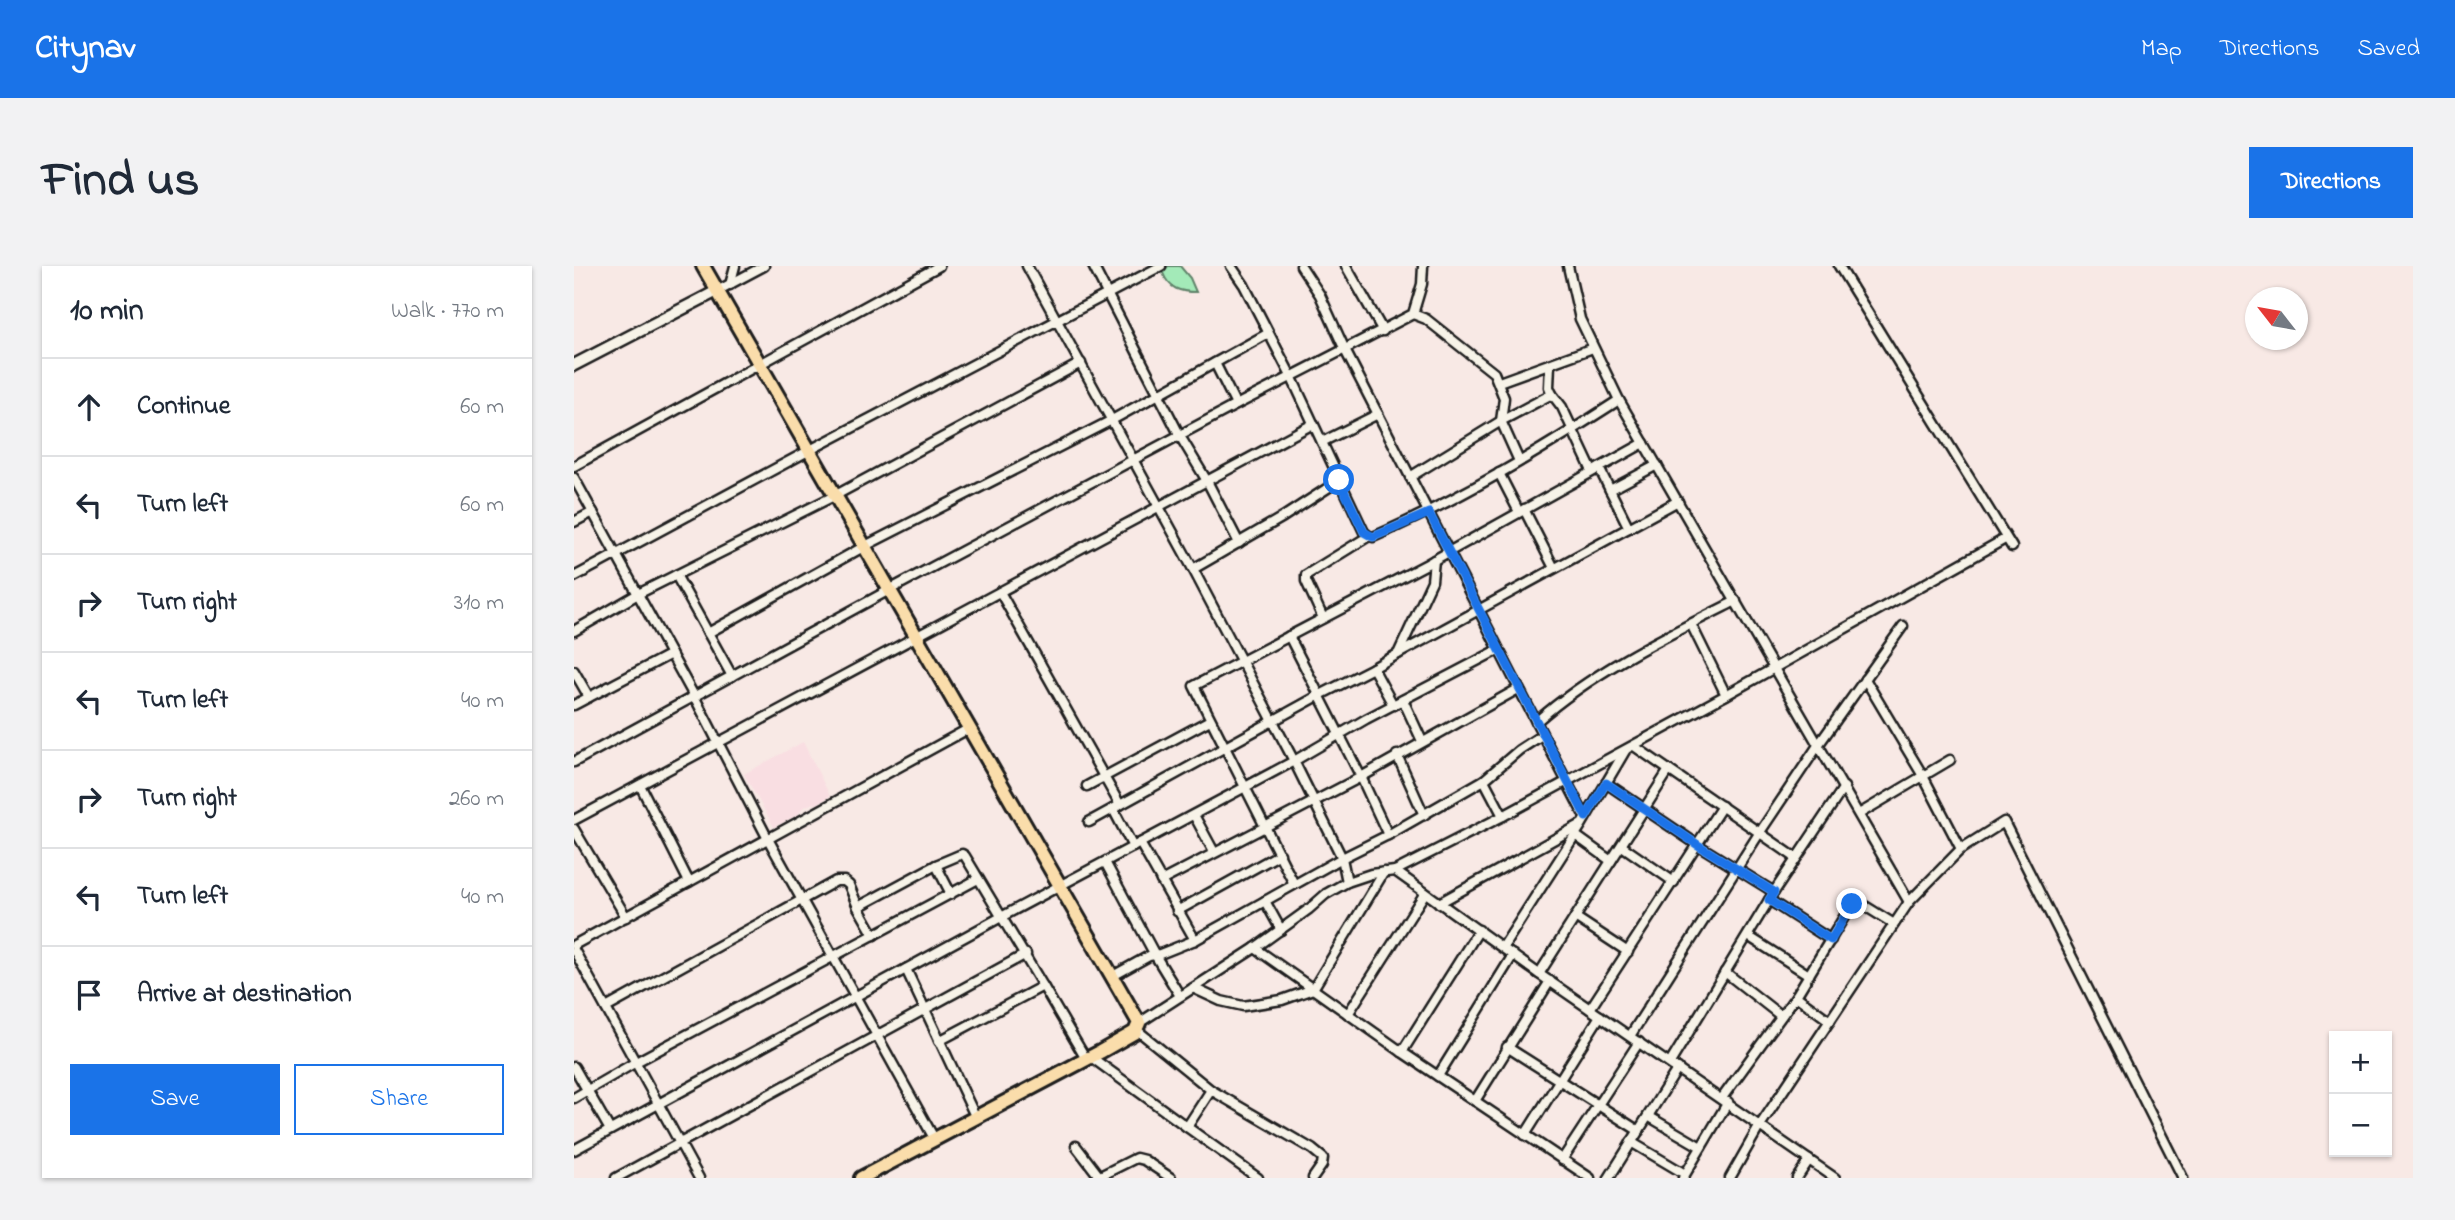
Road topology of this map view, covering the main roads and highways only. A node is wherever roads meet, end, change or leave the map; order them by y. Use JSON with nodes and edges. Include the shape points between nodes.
{"nodes":[{"id":1,"x":703,"y":266,"type":"edge"},
{"id":2,"x":861,"y":1178,"type":"edge"}],
"edges":[{"from":1,"to":2,"type":"main road","via":[[1138,1026],[1088,1058]]}]}
